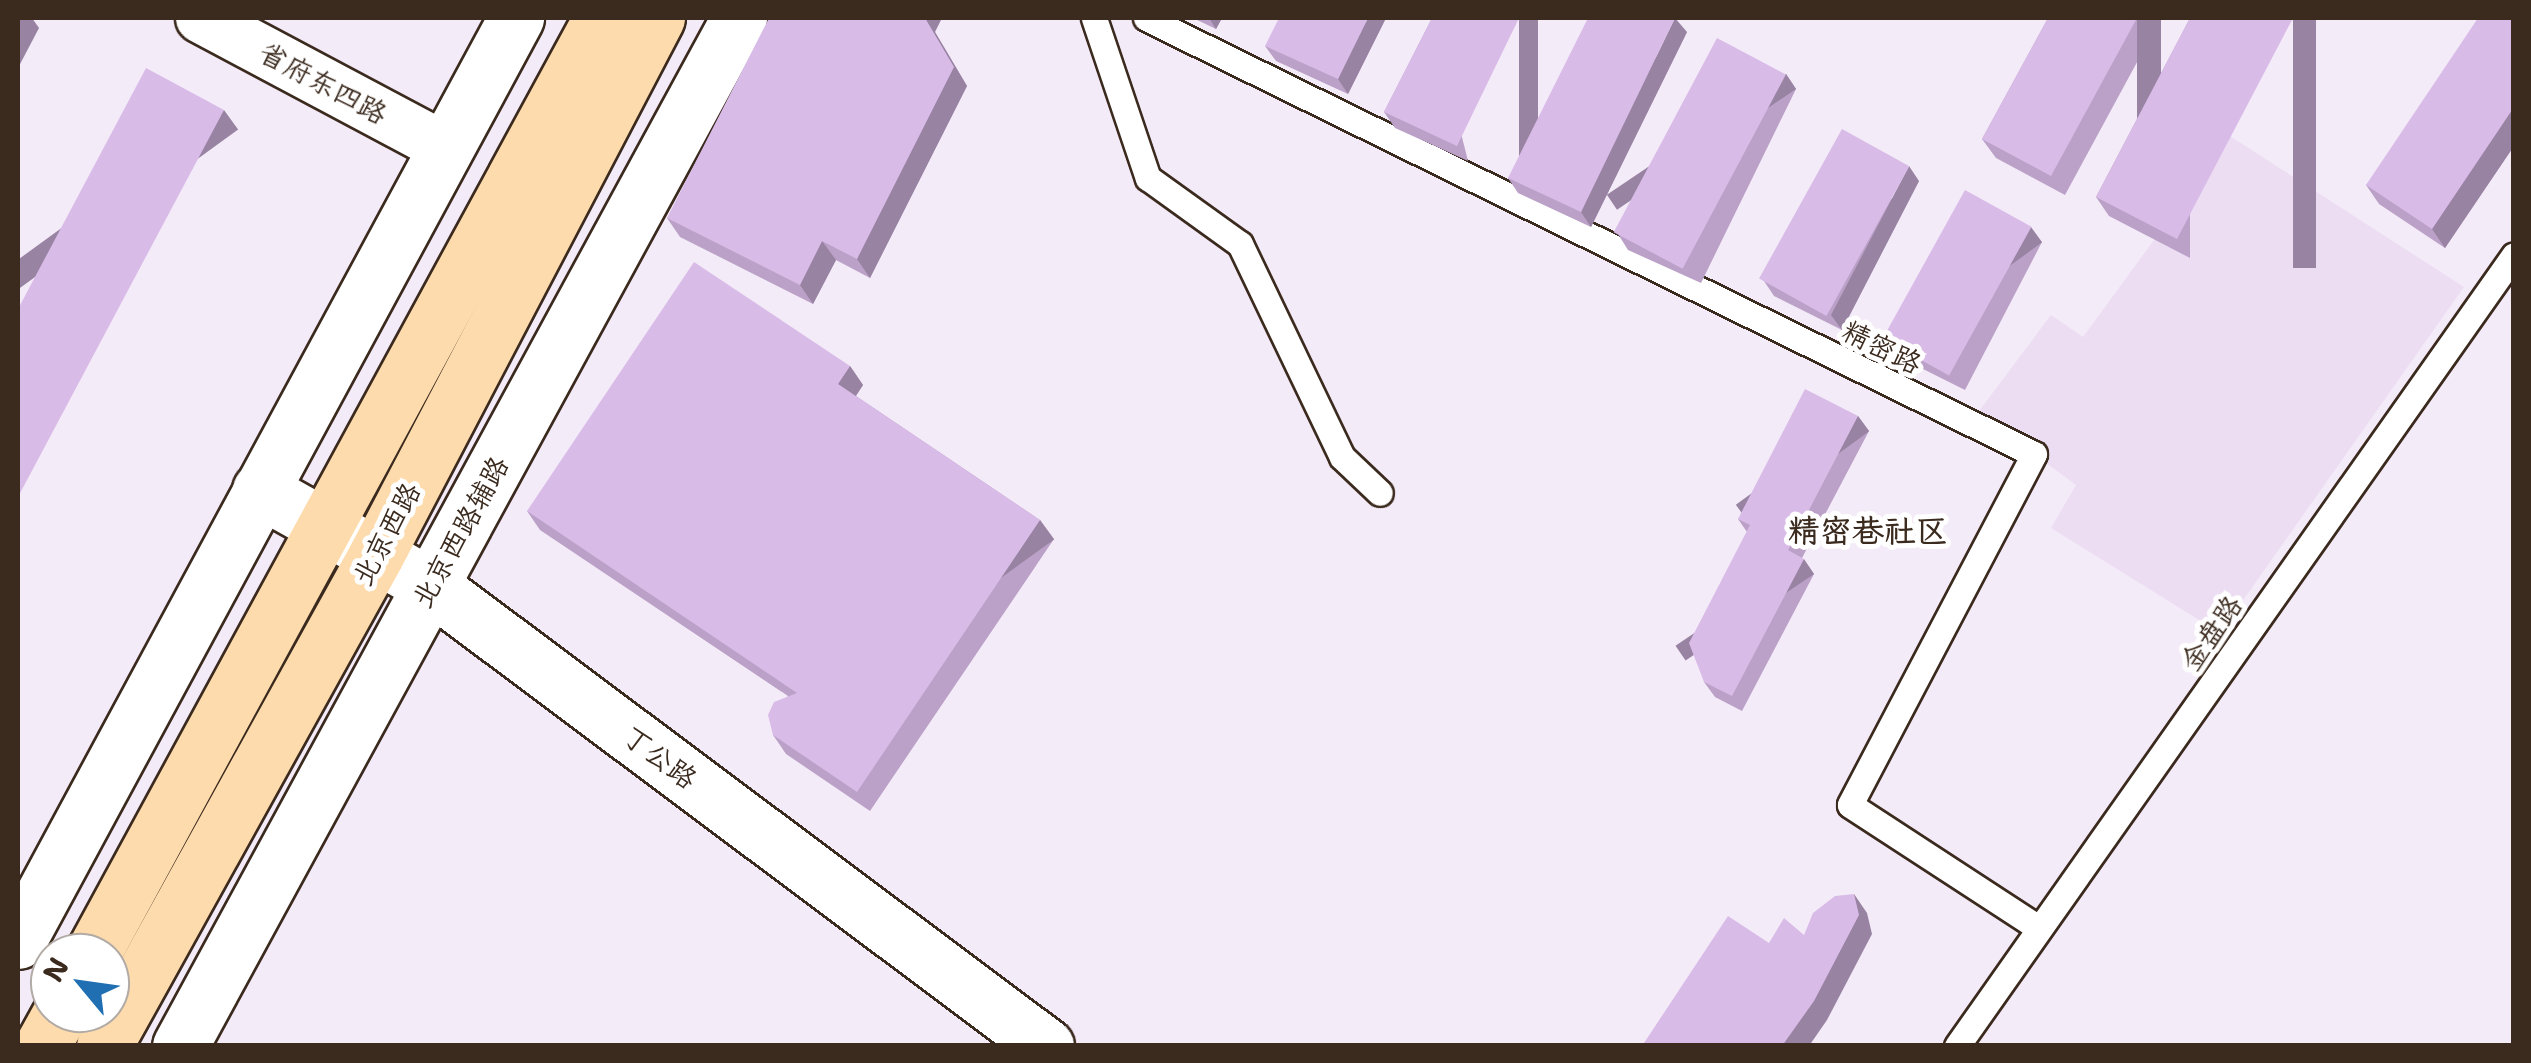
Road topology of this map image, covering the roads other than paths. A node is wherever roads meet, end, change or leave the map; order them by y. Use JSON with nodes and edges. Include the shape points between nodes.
{"nodes":[{"id":1,"x":201,"y":18,"type":"edge"},
{"id":2,"x":516,"y":18,"type":"edge"},
{"id":3,"x":601,"y":18,"type":"edge"},
{"id":4,"x":657,"y":18,"type":"edge"},
{"id":5,"x":740,"y":18,"type":"edge"},
{"id":6,"x":1094,"y":18,"type":"edge"},
{"id":7,"x":1146,"y":18,"type":"edge"},
{"id":8,"x":445,"y":148,"type":"junction"},
{"id":9,"x":2514,"y":255,"type":"edge"},
{"id":10,"x":260,"y":490,"type":"junction"},
{"id":11,"x":1380,"y":493,"type":"dead end"},
{"id":12,"x":328,"y":528,"type":"junction"},
{"id":13,"x":376,"y":555,"type":"junction"},
{"id":14,"x":431,"y":586,"type":"junction"},
{"id":15,"x":2040,"y":928,"type":"junction"},
{"id":16,"x":104,"y":933,"type":"edge"},
{"id":17,"x":18,"y":941,"type":"edge"},
{"id":18,"x":104,"y":1046,"type":"edge"},
{"id":19,"x":180,"y":1046,"type":"edge"},
{"id":20,"x":1046,"y":1046,"type":"edge"},
{"id":21,"x":1957,"y":1046,"type":"edge"}],
"edges":[{"from":1,"to":8,"type":"street","name":"省府东四路"},
{"from":2,"to":8,"type":"main road"},
{"from":3,"to":12,"type":"main road","name":"北京西路"},
{"from":4,"to":13,"type":"main road","name":"北京西路"},
{"from":5,"to":14,"type":"main road","name":"北京西路辅路"},
{"from":6,"to":11,"type":"lane","via":[[1148,178],[1240,244],[1342,457]]},
{"from":7,"to":15,"type":"lane","name":"精密路","via":[[2034,454],[1850,804]]},
{"from":8,"to":10,"type":"main road"},
{"from":9,"to":15,"type":"lane","name":"金盘路"},
{"from":10,"to":12,"type":"main road","name":"丁公路"},
{"from":10,"to":17,"type":"main road"},
{"from":12,"to":13,"type":"main road","name":"丁公路"},
{"from":12,"to":16,"type":"main road","name":"北京西路"},
{"from":13,"to":14,"type":"main road","name":"丁公路"},
{"from":13,"to":18,"type":"main road","name":"北京西路"},
{"from":14,"to":19,"type":"main road","name":"北京西路辅路"},
{"from":14,"to":20,"type":"main road","name":"丁公路"},
{"from":15,"to":21,"type":"lane","name":"金盘路"}]}
